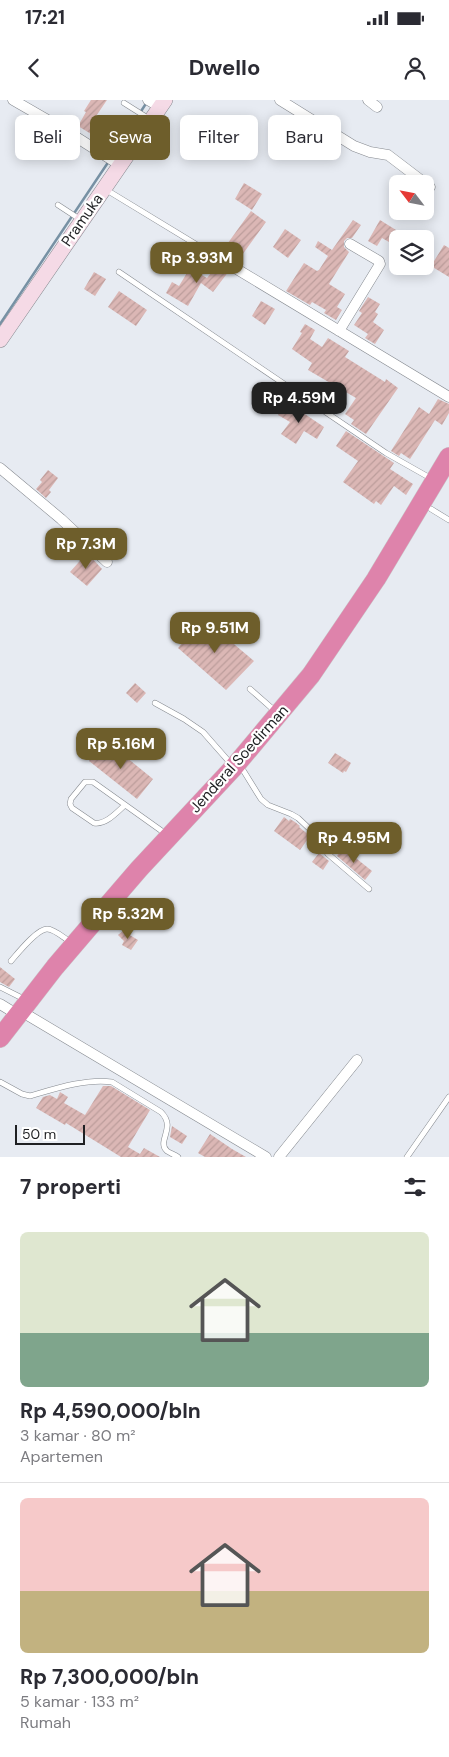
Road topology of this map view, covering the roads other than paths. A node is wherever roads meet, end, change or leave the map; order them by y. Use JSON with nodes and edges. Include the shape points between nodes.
{"nodes":[{"id":1,"x":13,"y":100,"type":"edge"},
{"id":2,"x":280,"y":100,"type":"edge"},
{"id":3,"x":368,"y":100,"type":"edge"},
{"id":4,"x":124,"y":103,"type":"dead end"},
{"id":5,"x":377,"y":106,"type":"dead end"},
{"id":6,"x":154,"y":108,"type":"edge"},
{"id":7,"x":118,"y":164,"type":"junction"},
{"id":8,"x":414,"y":175,"type":"edge"},
{"id":9,"x":104,"y":188,"type":"junction"},
{"id":10,"x":58,"y":205,"type":"dead end"},
{"id":11,"x":79,"y":218,"type":"junction"},
{"id":12,"x":350,"y":244,"type":"dead end"},
{"id":13,"x":235,"y":268,"type":"joint"},
{"id":14,"x":119,"y":272,"type":"dead end"},
{"id":15,"x":339,"y":331,"type":"junction"},
{"id":16,"x":0,"y":340,"type":"edge"},
{"id":17,"x":449,"y":397,"type":"edge"},
{"id":18,"x":449,"y":457,"type":"edge"},
{"id":19,"x":0,"y":468,"type":"edge"},
{"id":20,"x":442,"y":480,"type":"edge"},
{"id":21,"x":431,"y":509,"type":"junction"},
{"id":22,"x":449,"y":520,"type":"edge"},
{"id":23,"x":107,"y":562,"type":"dead end"},
{"id":24,"x":250,"y":689,"type":"dead end"},
{"id":25,"x":155,"y":703,"type":"dead end"},
{"id":26,"x":279,"y":715,"type":"junction"},
{"id":27,"x":238,"y":769,"type":"junction"},
{"id":28,"x":126,"y":805,"type":"junction"},
{"id":29,"x":169,"y":837,"type":"junction"},
{"id":30,"x":369,"y":888,"type":"dead end"},
{"id":31,"x":74,"y":945,"type":"junction"},
{"id":32,"x":11,"y":961,"type":"dead end"},
{"id":33,"x":0,"y":987,"type":"edge"},
{"id":34,"x":0,"y":1004,"type":"edge"},
{"id":35,"x":25,"y":1011,"type":"junction"},
{"id":36,"x":0,"y":1038,"type":"edge"},
{"id":37,"x":0,"y":1052,"type":"edge"},
{"id":38,"x":356,"y":1060,"type":"dead end"},
{"id":39,"x":0,"y":1082,"type":"edge"},
{"id":40,"x":449,"y":1097,"type":"edge"},
{"id":41,"x":178,"y":1157,"type":"edge"},
{"id":42,"x":266,"y":1157,"type":"edge"},
{"id":43,"x":280,"y":1157,"type":"edge"},
{"id":44,"x":407,"y":1157,"type":"edge"}],
"edges":[{"from":1,"to":7,"type":"street"},
{"from":2,"to":8,"type":"street","via":[[354,146],[384,154]]},
{"from":3,"to":5,"type":"street"},
{"from":4,"to":6,"type":"lane","via":[[137,111]]},
{"from":6,"to":7,"type":"street","name":"Pramuka"},
{"from":7,"to":9,"type":"street","name":"Pramuka"},
{"from":9,"to":11,"type":"street","name":"Pramuka"},
{"from":9,"to":13,"type":"lane"},
{"from":10,"to":11,"type":"lane"},
{"from":11,"to":16,"type":"street","name":"Pramuka"},
{"from":12,"to":15,"type":"street","via":[[380,264]]},
{"from":13,"to":15,"type":"street"},
{"from":14,"to":20,"type":"lane","via":[[386,453]]},
{"from":15,"to":17,"type":"street"},
{"from":18,"to":20,"type":"highway","name":"Jenderal Soedirman"},
{"from":19,"to":23,"type":"street"},
{"from":20,"to":21,"type":"highway","name":"Jenderal Soedirman"},
{"from":20,"to":26,"type":"highway","name":"Jenderal Soedirman","via":[[343,629]]},
{"from":21,"to":22,"type":"lane"},
{"from":21,"to":27,"type":"highway","name":"Jenderal Soedirman","via":[[319,681],[280,730]]},
{"from":24,"to":26,"type":"lane"},
{"from":25,"to":27,"type":"lane","via":[[203,732]]},
{"from":26,"to":27,"type":"highway","name":"Jenderal Soedirman"},
{"from":27,"to":29,"type":"highway","name":"Jenderal Soedirman"},
{"from":27,"to":30,"type":"lane","via":[[261,799],[298,818],[328,854]]},
{"from":27,"to":35,"type":"highway","name":"Jenderal Soedirman"},
{"from":28,"to":28,"type":"lane","via":[[98,824],[70,804],[88,780]]},
{"from":28,"to":29,"type":"lane"},
{"from":29,"to":31,"type":"highway","name":"Jenderal Soedirman"},
{"from":31,"to":32,"type":"lane","via":[[47,929],[39,932]]},
{"from":31,"to":35,"type":"highway","name":"Jenderal Soedirman"},
{"from":33,"to":35,"type":"lane"},
{"from":34,"to":35,"type":"street"},
{"from":35,"to":36,"type":"highway","name":"Jenderal Soedirman"},
{"from":35,"to":37,"type":"highway","name":"Jenderal Soedirman"},
{"from":35,"to":42,"type":"street"},
{"from":38,"to":43,"type":"street"},
{"from":39,"to":41,"type":"lane","via":[[30,1096],[102,1080],[112,1082],[167,1118],[164,1145]]},
{"from":40,"to":44,"type":"lane"}]}
